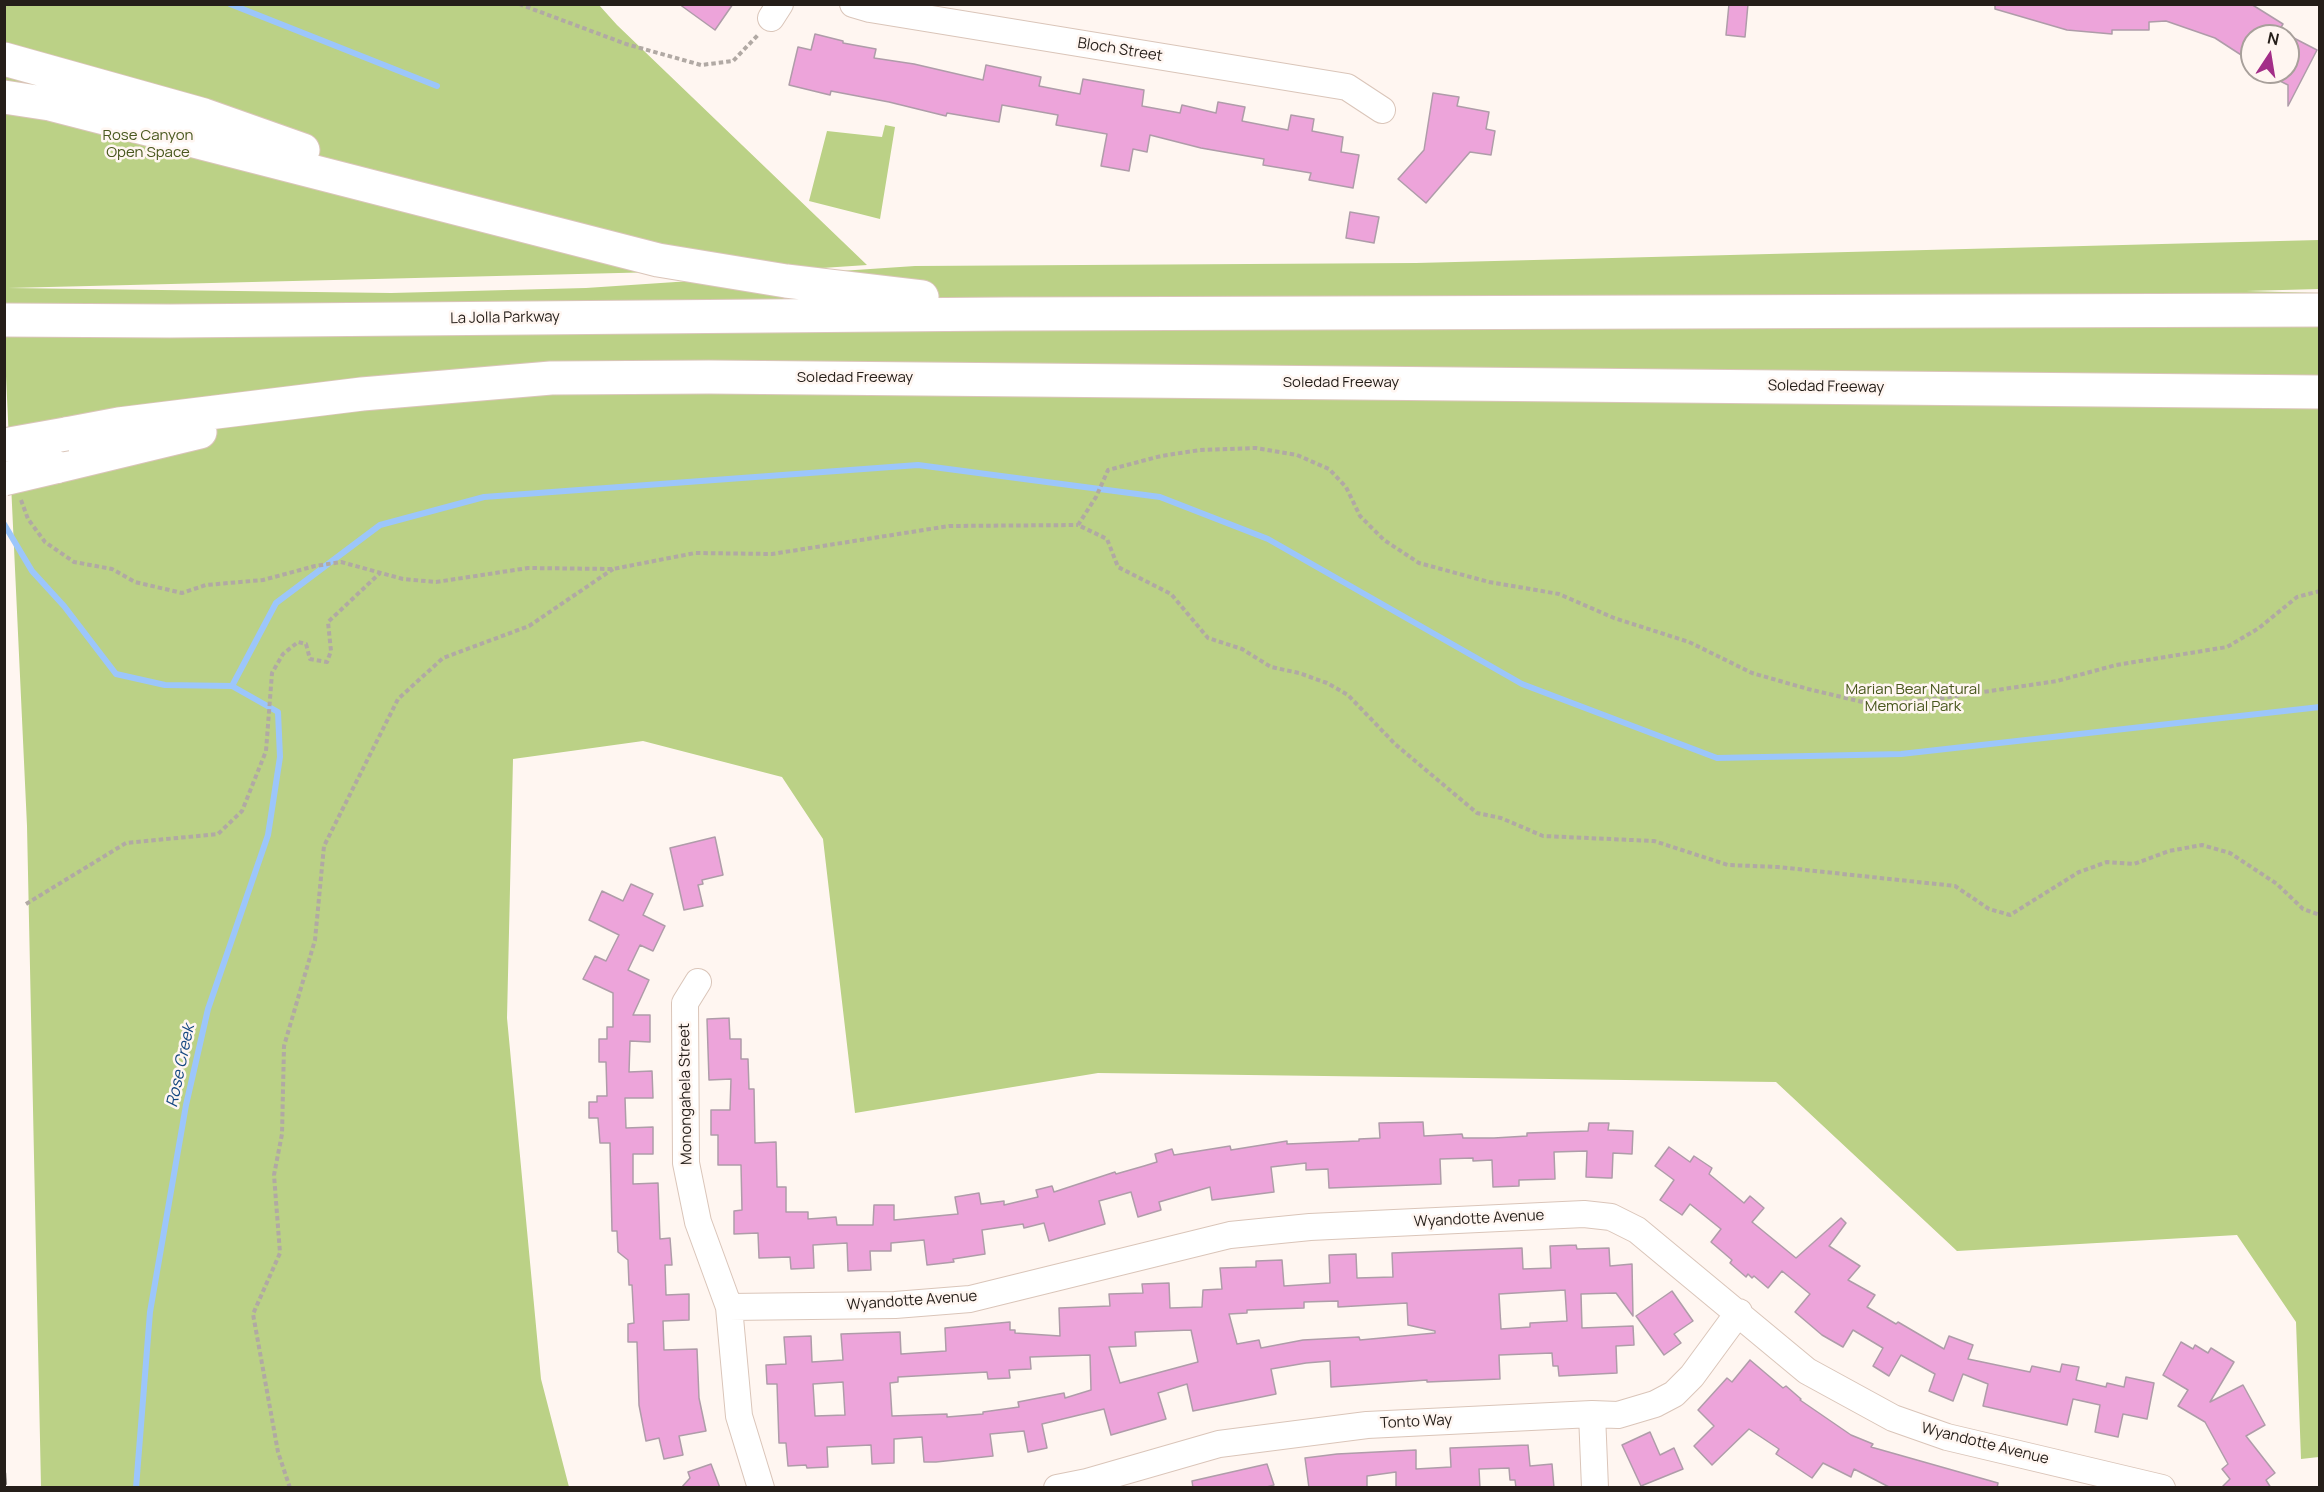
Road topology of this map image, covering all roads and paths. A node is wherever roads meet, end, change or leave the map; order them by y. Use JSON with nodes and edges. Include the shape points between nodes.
{"nodes":[{"id":1,"x":519,"y":4,"type":"edge"},
{"id":2,"x":853,"y":4,"type":"edge"},
{"id":3,"x":775,"y":11,"type":"edge"},
{"id":4,"x":4,"y":59,"type":"edge"},
{"id":5,"x":4,"y":97,"type":"edge"},
{"id":6,"x":1382,"y":110,"type":"dead end"},
{"id":7,"x":461,"y":211,"type":"junction"},
{"id":8,"x":2319,"y":310,"type":"edge"},
{"id":9,"x":1006,"y":314,"type":"junction"},
{"id":10,"x":4,"y":320,"type":"edge"},
{"id":11,"x":2319,"y":392,"type":"edge"},
{"id":12,"x":362,"y":394,"type":"junction"},
{"id":13,"x":4,"y":445,"type":"edge"},
{"id":14,"x":11,"y":484,"type":"edge"},
{"id":15,"x":1078,"y":525,"type":"junction"},
{"id":16,"x":613,"y":569,"type":"junction"},
{"id":17,"x":380,"y":573,"type":"junction"},
{"id":18,"x":2319,"y":591,"type":"edge"},
{"id":19,"x":26,"y":904,"type":"dead end"},
{"id":20,"x":2319,"y":915,"type":"edge"},
{"id":21,"x":698,"y":982,"type":"dead end"},
{"id":22,"x":729,"y":1307,"type":"junction"},
{"id":23,"x":1739,"y":1312,"type":"junction"},
{"id":24,"x":1592,"y":1414,"type":"junction"},
{"id":25,"x":290,"y":1488,"type":"edge"},
{"id":26,"x":761,"y":1488,"type":"edge"},
{"id":27,"x":1057,"y":1488,"type":"edge"},
{"id":28,"x":1595,"y":1488,"type":"edge"},
{"id":29,"x":2162,"y":1488,"type":"edge"}],
"edges":[{"from":1,"to":3,"type":"path","via":[[626,44],[700,65],[733,61]]},
{"from":2,"to":6,"type":"street","name":"Bloch Street","via":[[1347,87]]},
{"from":4,"to":7,"type":"highway","via":[[204,115],[328,158]]},
{"from":5,"to":7,"type":"highway","via":[[50,104]]},
{"from":7,"to":9,"type":"highway","via":[[658,260],[786,281],[915,296]]},
{"from":8,"to":9,"type":"highway"},
{"from":9,"to":10,"type":"highway","name":"La Jolla Parkway"},
{"from":11,"to":12,"type":"highway","name":"Soledad Freeway","via":[[709,377],[551,378]]},
{"from":12,"to":13,"type":"highway","bridge":true,"via":[[119,424]]},
{"from":12,"to":14,"type":"highway","bridge":true,"via":[[55,467]]},
{"from":14,"to":17,"type":"path","via":[[28,519],[45,542],[74,562],[112,569],[135,582],[182,593],[206,585],[263,580],[341,562]]},
{"from":15,"to":16,"type":"path","via":[[949,526],[772,554],[695,554]]},
{"from":15,"to":18,"type":"path","via":[[1108,470],[1200,450],[1256,448],[1298,455],[1329,469],[1346,487],[1360,516],[1384,540],[1419,563],[1489,582],[1559,594],[1614,618],[1689,642],[1752,673],[1875,705],[2057,681],[2116,665],[2227,647],[2259,628],[2297,597]]},
{"from":15,"to":20,"type":"path","via":[[1107,538],[1118,567],[1171,594],[1208,638],[1242,649],[1271,667],[1327,683],[1348,695],[1395,744],[1477,813],[1501,818],[1544,836],[1654,841],[1728,865],[1955,886],[1989,909],[2010,915],[2079,872],[2098,865],[2134,864],[2169,851],[2202,845],[2230,854],[2277,884],[2303,909]]},
{"from":16,"to":17,"type":"path","via":[[528,568],[436,582]]},
{"from":16,"to":25,"type":"path","via":[[529,626],[443,658],[398,699],[324,846],[315,940],[284,1046],[282,1134],[274,1175],[280,1253],[253,1314],[278,1452]]},
{"from":17,"to":19,"type":"path","via":[[328,622],[331,651],[327,662],[310,659],[306,644],[298,642],[283,654],[272,674],[266,751],[242,811],[218,834],[126,843]]},
{"from":21,"to":22,"type":"street","name":"Monongahela Street","via":[[685,1003],[686,1163],[698,1222]]},
{"from":22,"to":23,"type":"street","name":"Wyandotte Avenue","via":[[895,1305],[970,1299],[1230,1235],[1310,1227],[1584,1214],[1611,1217],[1637,1230]]},
{"from":22,"to":26,"type":"street","name":"Monongahela Street","via":[[739,1416]]},
{"from":23,"to":24,"type":"street","name":"Tonto Way","via":[[1674,1394],[1618,1415]]},
{"from":23,"to":29,"type":"street","name":"Wyandotte Avenue","via":[[1807,1371],[1893,1418],[1947,1437]]},
{"from":24,"to":27,"type":"street","name":"Tonto Way","via":[[1367,1425],[1219,1444]]},
{"from":24,"to":28,"type":"street"}]}
